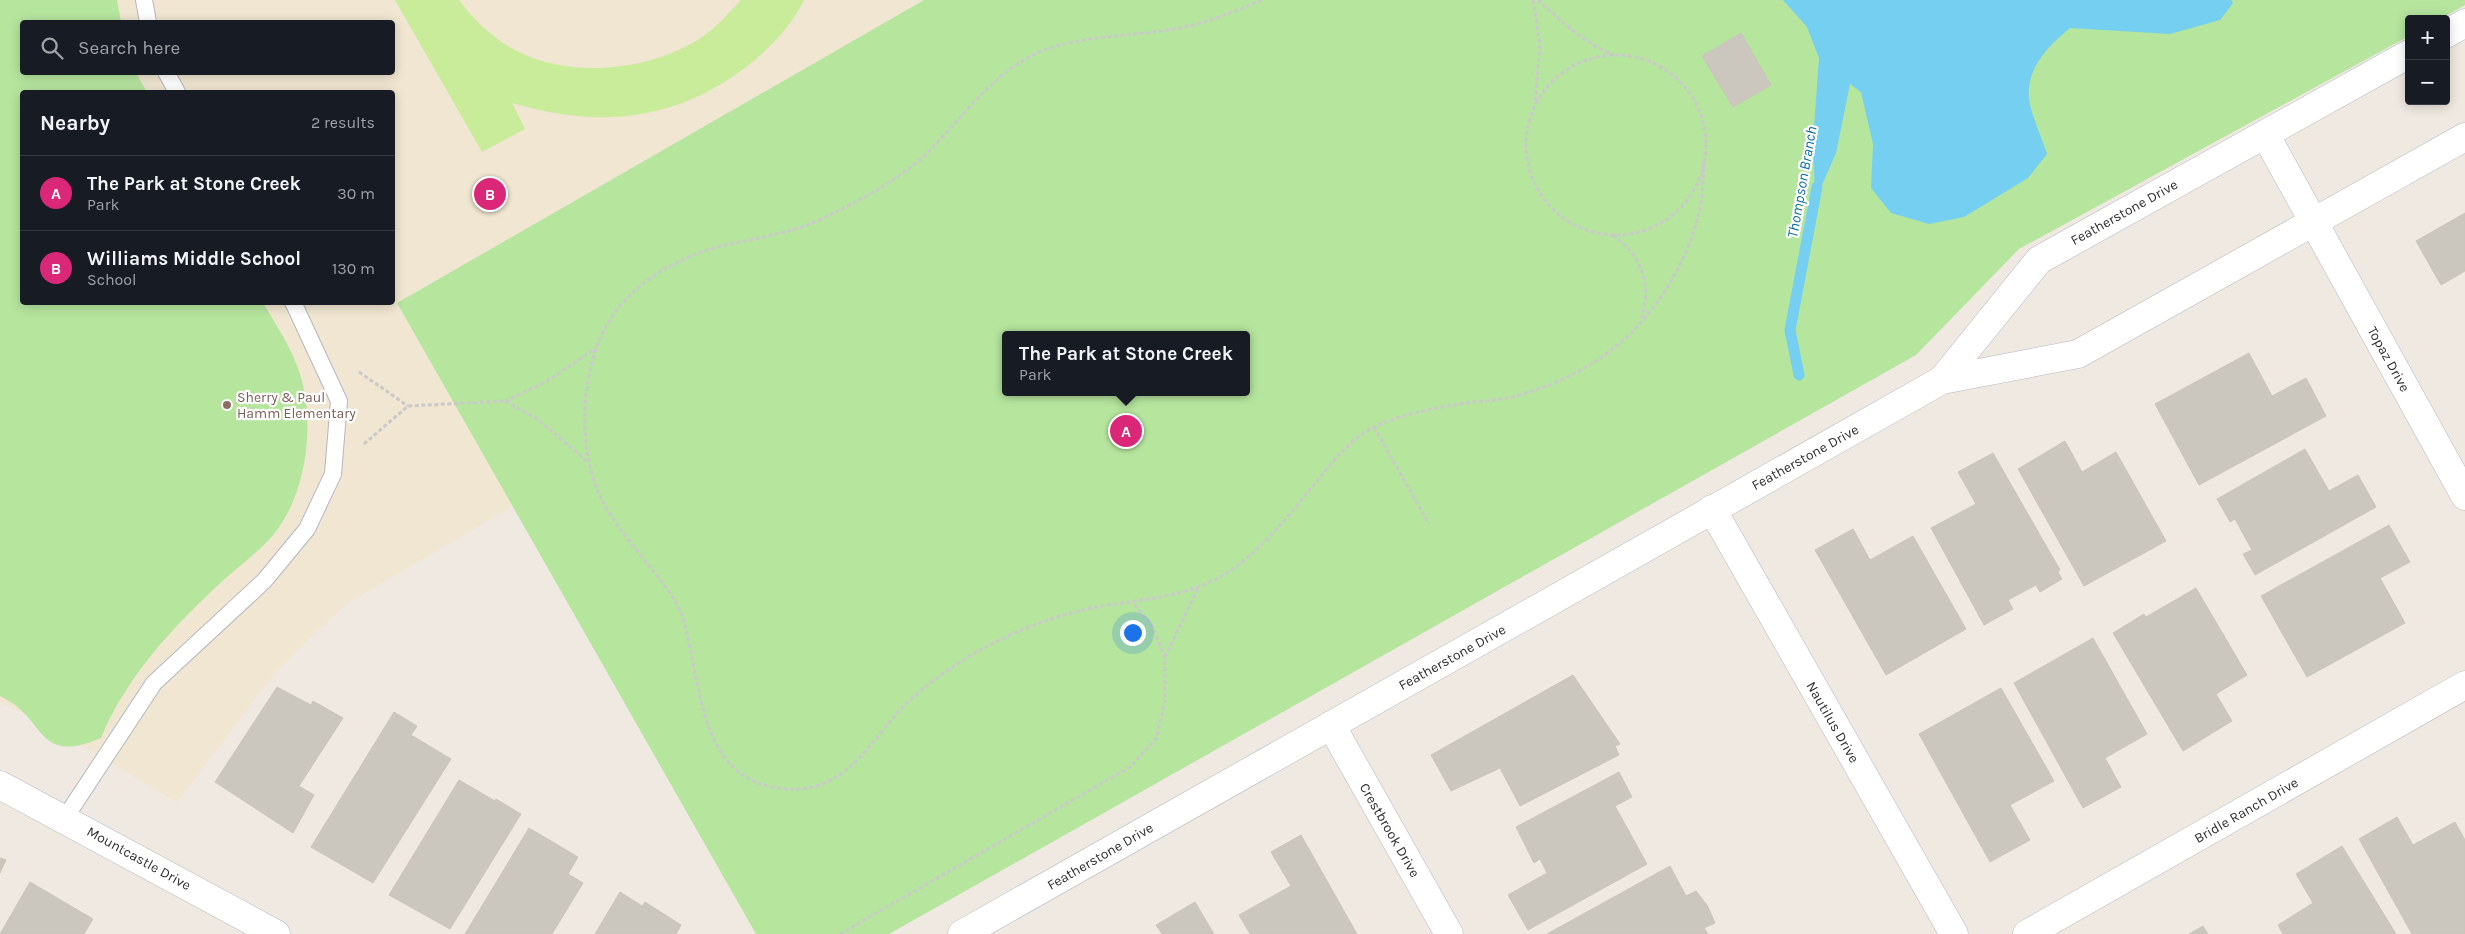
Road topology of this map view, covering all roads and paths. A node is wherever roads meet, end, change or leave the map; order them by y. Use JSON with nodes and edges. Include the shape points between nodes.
{"nodes":[{"id":1,"x":144,"y":0,"type":"edge"},
{"id":2,"x":1262,"y":0,"type":"edge"},
{"id":3,"x":1534,"y":0,"type":"edge"},
{"id":4,"x":1538,"y":0,"type":"edge"},
{"id":5,"x":148,"y":20,"type":"edge"},
{"id":6,"x":2465,"y":23,"type":"edge"},
{"id":7,"x":2450,"y":32,"type":"edge"},
{"id":8,"x":1614,"y":55,"type":"junction"},
{"id":9,"x":2405,"y":56,"type":"edge"},
{"id":10,"x":168,"y":75,"type":"edge"},
{"id":11,"x":175,"y":90,"type":"edge"},
{"id":12,"x":1534,"y":108,"type":"junction"},
{"id":13,"x":2265,"y":134,"type":"junction"},
{"id":14,"x":2465,"y":137,"type":"edge"},
{"id":15,"x":1704,"y":162,"type":"junction"},
{"id":16,"x":2312,"y":223,"type":"junction"},
{"id":17,"x":1613,"y":235,"type":"junction"},
{"id":18,"x":294,"y":305,"type":"edge"},
{"id":19,"x":1640,"y":324,"type":"junction"},
{"id":20,"x":597,"y":347,"type":"junction"},
{"id":21,"x":356,"y":371,"type":"dead end"},
{"id":22,"x":1942,"y":380,"type":"junction"},
{"id":23,"x":505,"y":401,"type":"junction"},
{"id":24,"x":408,"y":406,"type":"junction"},
{"id":25,"x":1374,"y":428,"type":"junction"},
{"id":26,"x":359,"y":450,"type":"dead end"},
{"id":27,"x":589,"y":462,"type":"junction"},
{"id":28,"x":2465,"y":496,"type":"edge"},
{"id":29,"x":1712,"y":509,"type":"junction"},
{"id":30,"x":1429,"y":524,"type":"dead end"},
{"id":31,"x":1199,"y":585,"type":"junction"},
{"id":32,"x":1132,"y":602,"type":"junction"},
{"id":33,"x":1164,"y":658,"type":"junction"},
{"id":34,"x":2465,"y":685,"type":"edge"},
{"id":35,"x":1331,"y":725,"type":"junction"},
{"id":36,"x":0,"y":784,"type":"edge"},
{"id":37,"x":65,"y":818,"type":"junction"},
{"id":38,"x":276,"y":934,"type":"edge"},
{"id":39,"x":840,"y":934,"type":"edge"},
{"id":40,"x":962,"y":934,"type":"edge"},
{"id":41,"x":1449,"y":934,"type":"edge"},
{"id":42,"x":1954,"y":934,"type":"edge"},
{"id":43,"x":2027,"y":934,"type":"edge"}],
"edges":[{"from":1,"to":5,"type":"lane"},
{"from":2,"to":20,"type":"path","via":[[1179,28],[1067,42],[1015,65],[994,81],[926,154],[888,185],[795,229],[700,252],[671,265],[623,302],[607,323]]},
{"from":3,"to":12,"type":"path","via":[[1540,45]]},
{"from":4,"to":8,"type":"path","via":[[1596,48]]},
{"from":6,"to":7,"type":"street"},
{"from":8,"to":12,"type":"path","via":[[1575,65],[1545,90]]},
{"from":8,"to":15,"type":"path","via":[[1634,56],[1653,63],[1685,87],[1703,122]]},
{"from":9,"to":13,"type":"street","name":"Featherstone Drive"},
{"from":10,"to":11,"type":"lane"},
{"from":12,"to":17,"type":"path","via":[[1526,146],[1537,190],[1546,203],[1569,222],[1597,233]]},
{"from":13,"to":16,"type":"street"},
{"from":13,"to":22,"type":"street","name":"Featherstone Drive","via":[[2038,260]]},
{"from":14,"to":16,"type":"street","name":"Featherstone Drive"},
{"from":15,"to":17,"type":"path","via":[[1691,195],[1670,217],[1643,231]]},
{"from":15,"to":19,"type":"path","via":[[1701,207],[1692,237],[1680,266]]},
{"from":16,"to":22,"type":"street","name":"Featherstone Drive","via":[[2078,354]]},
{"from":16,"to":28,"type":"street","name":"Topaz Drive"},
{"from":17,"to":19,"type":"path","via":[[1632,252],[1643,274],[1647,303]]},
{"from":18,"to":37,"type":"lane","via":[[339,401],[333,474],[307,529],[264,581],[154,683]]},
{"from":19,"to":25,"type":"path","via":[[1618,345],[1566,379],[1499,400],[1466,403],[1398,418]]},
{"from":20,"to":23,"type":"path","via":[[546,382]]},
{"from":20,"to":27,"type":"path","via":[[584,413]]},
{"from":21,"to":24,"type":"path"},
{"from":22,"to":29,"type":"street","name":"Featherstone Drive"},
{"from":23,"to":24,"type":"path"},
{"from":23,"to":27,"type":"path","via":[[536,418]]},
{"from":24,"to":26,"type":"path"},
{"from":25,"to":30,"type":"path"},
{"from":25,"to":31,"type":"path","via":[[1342,451],[1270,536],[1220,577]]},
{"from":27,"to":32,"type":"path","via":[[604,504],[681,611],[706,720],[724,758],[740,774],[779,789],[800,789],[839,777],[861,757],[909,701],[976,652],[1048,620]]},
{"from":29,"to":35,"type":"street","name":"Featherstone Drive"},
{"from":29,"to":42,"type":"street","name":"Nautilus Drive"},
{"from":31,"to":32,"type":"path"},
{"from":31,"to":33,"type":"path"},
{"from":32,"to":33,"type":"path","via":[[1152,625]]},
{"from":33,"to":39,"type":"path","via":[[1165,702],[1156,739],[1130,767]]},
{"from":34,"to":43,"type":"street","name":"Bridle Ranch Drive"},
{"from":35,"to":40,"type":"street","name":"Featherstone Drive"},
{"from":35,"to":41,"type":"street","name":"Crestbrook Drive"},
{"from":36,"to":37,"type":"street","name":"Mountcastle Drive"},
{"from":37,"to":38,"type":"street","name":"Mountcastle Drive"}]}
